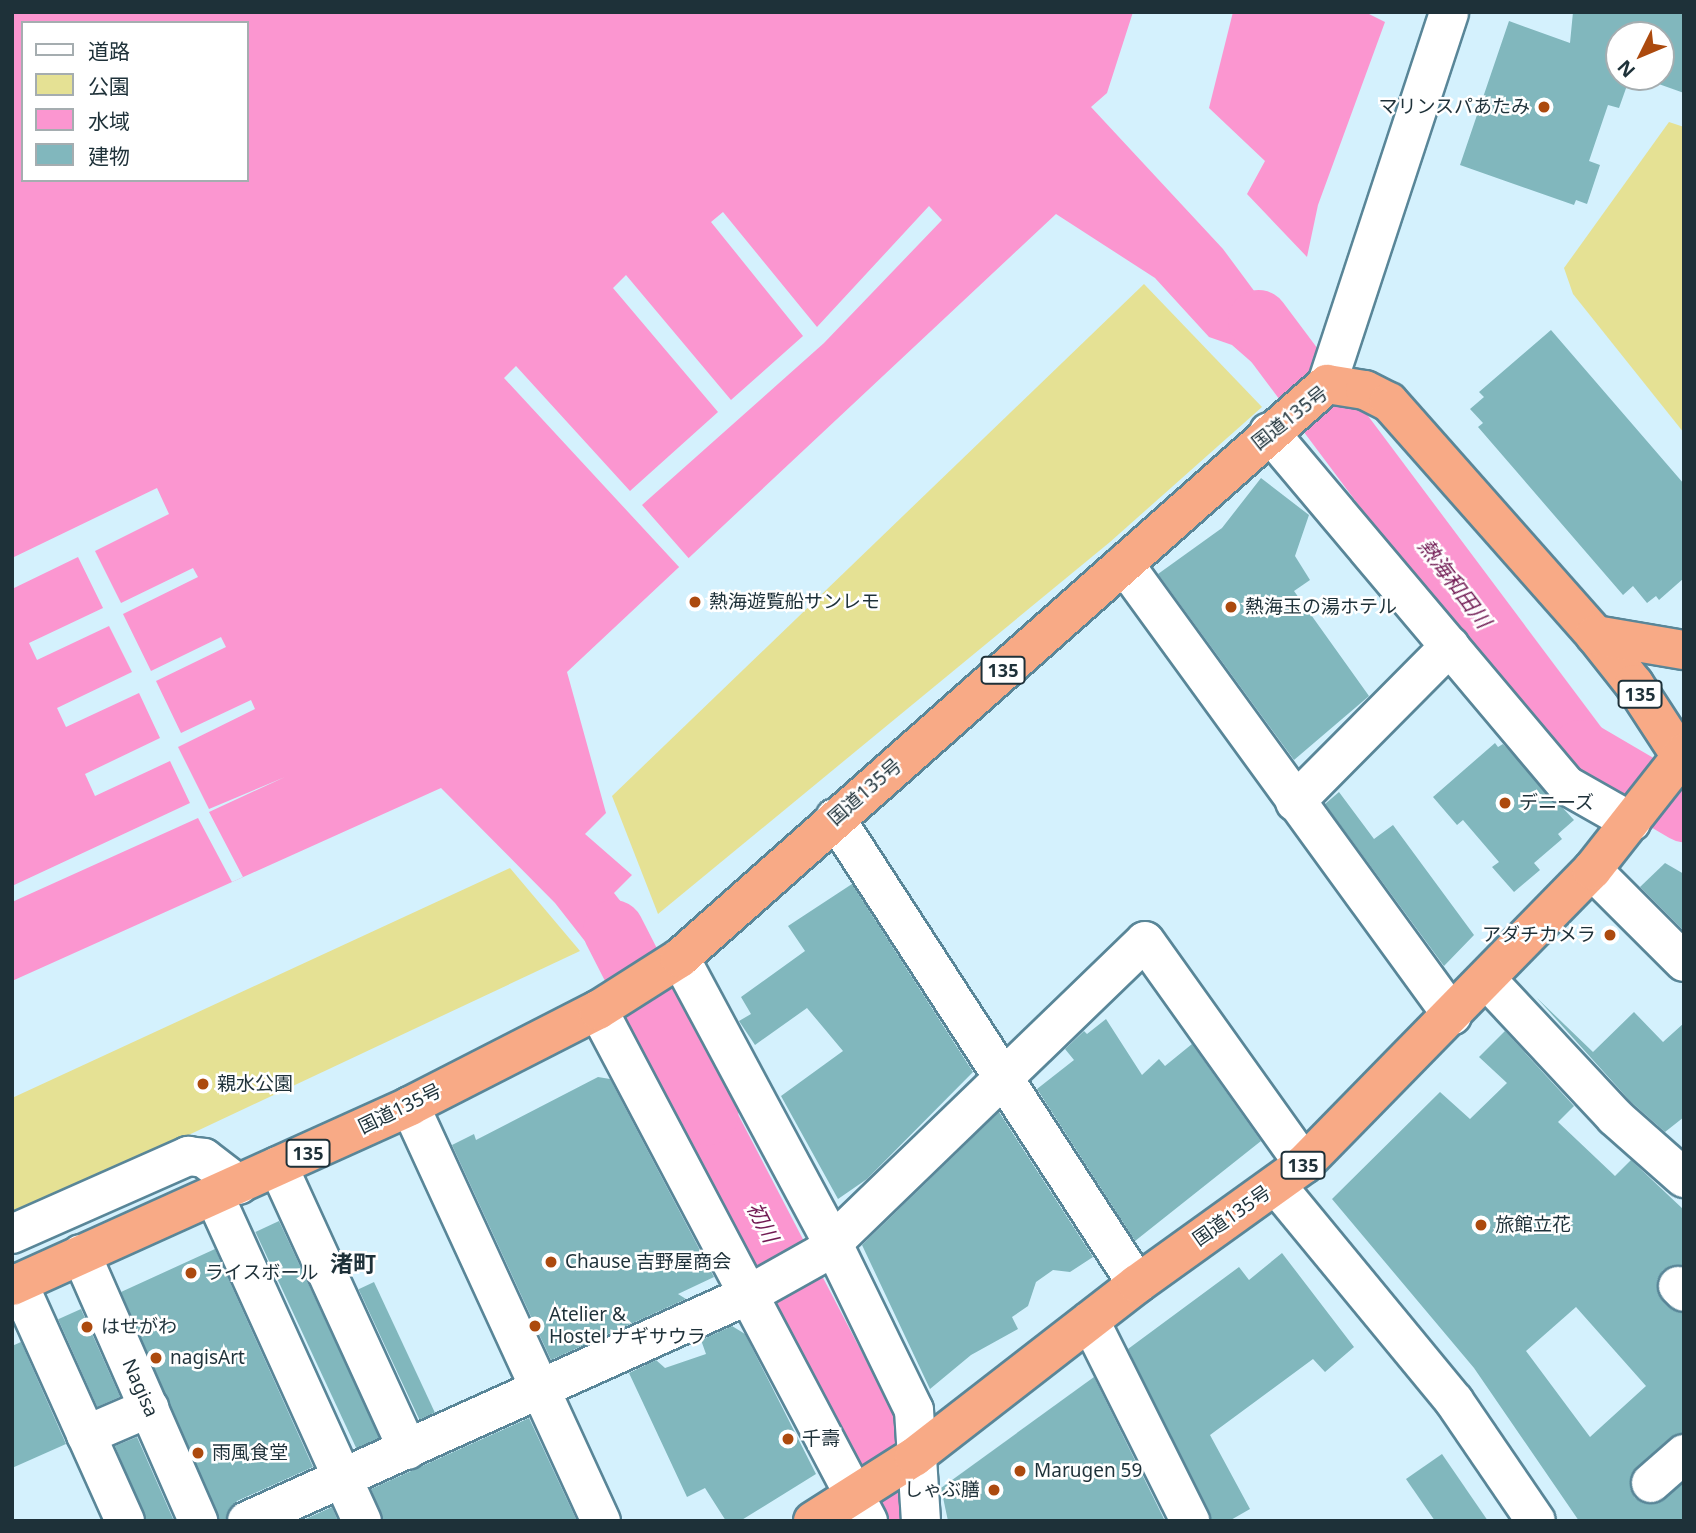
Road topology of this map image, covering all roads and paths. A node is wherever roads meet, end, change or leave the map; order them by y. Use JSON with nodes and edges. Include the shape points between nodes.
{"nodes":[{"id":1,"x":1449,"y":12,"type":"edge"},
{"id":2,"x":1327,"y":384,"type":"junction"},
{"id":3,"x":1269,"y":432,"type":"junction"},
{"id":4,"x":1124,"y":564,"type":"junction"},
{"id":5,"x":1595,"y":635,"type":"junction"},
{"id":6,"x":1450,"y":646,"type":"junction"},
{"id":7,"x":1684,"y":650,"type":"edge"},
{"id":8,"x":1683,"y":756,"type":"edge"},
{"id":9,"x":1295,"y":802,"type":"junction"},
{"id":10,"x":1634,"y":817,"type":"junction"},
{"id":11,"x":835,"y":818,"type":"junction"},
{"id":12,"x":1592,"y":870,"type":"junction"},
{"id":13,"x":680,"y":958,"type":"junction"},
{"id":14,"x":1684,"y":962,"type":"edge"},
{"id":15,"x":1487,"y":980,"type":"junction"},
{"id":16,"x":598,"y":1010,"type":"junction"},
{"id":17,"x":1452,"y":1015,"type":"junction"},
{"id":18,"x":1003,"y":1078,"type":"junction"},
{"id":19,"x":410,"y":1106,"type":"junction"},
{"id":20,"x":278,"y":1166,"type":"junction"},
{"id":21,"x":1290,"y":1175,"type":"junction"},
{"id":22,"x":1684,"y":1178,"type":"edge"},
{"id":23,"x":227,"y":1190,"type":"junction"},
{"id":24,"x":12,"y":1234,"type":"edge"},
{"id":25,"x":827,"y":1248,"type":"junction"},
{"id":26,"x":81,"y":1254,"type":"junction"},
{"id":27,"x":15,"y":1284,"type":"edge"},
{"id":28,"x":1137,"y":1284,"type":"junction"},
{"id":29,"x":748,"y":1294,"type":"junction"},
{"id":30,"x":1090,"y":1321,"type":"junction"},
{"id":31,"x":541,"y":1388,"type":"junction"},
{"id":32,"x":149,"y":1408,"type":"junction"},
{"id":33,"x":86,"y":1435,"type":"junction"},
{"id":34,"x":408,"y":1450,"type":"junction"},
{"id":35,"x":1684,"y":1454,"type":"edge"},
{"id":36,"x":914,"y":1457,"type":"junction"},
{"id":37,"x":343,"y":1479,"type":"junction"},
{"id":38,"x":1651,"y":1483,"type":"dead end"},
{"id":39,"x":862,"y":1507,"type":"edge"},
{"id":40,"x":125,"y":1521,"type":"edge"},
{"id":41,"x":198,"y":1521,"type":"edge"},
{"id":42,"x":247,"y":1521,"type":"edge"},
{"id":43,"x":362,"y":1521,"type":"edge"},
{"id":44,"x":601,"y":1521,"type":"edge"},
{"id":45,"x":813,"y":1521,"type":"edge"},
{"id":46,"x":920,"y":1521,"type":"edge"},
{"id":47,"x":1190,"y":1521,"type":"edge"},
{"id":48,"x":1536,"y":1521,"type":"edge"}],
"edges":[{"from":1,"to":2,"type":"street"},
{"from":2,"to":3,"type":"highway","name":"国道135号","number":"135"},
{"from":2,"to":5,"type":"highway","name":"国道135号","number":"135","via":[[1365,390],[1389,402]]},
{"from":3,"to":4,"type":"highway","name":"国道135号","number":"135"},
{"from":3,"to":6,"type":"street"},
{"from":4,"to":9,"type":"street"},
{"from":4,"to":11,"type":"highway","name":"国道135号","number":"135"},
{"from":5,"to":7,"type":"highway"},
{"from":5,"to":8,"type":"highway","name":"国道135号","number":"135"},
{"from":6,"to":9,"type":"street"},
{"from":6,"to":10,"type":"street","via":[[1566,785]]},
{"from":8,"to":10,"type":"highway","name":"国道135号","number":"135"},
{"from":9,"to":17,"type":"street"},
{"from":10,"to":12,"type":"highway","name":"国道135号","number":"135"},
{"from":11,"to":13,"type":"highway","name":"国道135号","number":"135"},
{"from":11,"to":18,"type":"street"},
{"from":12,"to":14,"type":"street"},
{"from":12,"to":15,"type":"highway","name":"国道135号","number":"135"},
{"from":13,"to":16,"type":"highway","name":"国道135号","number":"135"},
{"from":13,"to":25,"type":"street"},
{"from":15,"to":17,"type":"highway","name":"国道135号","number":"135"},
{"from":15,"to":22,"type":"street","via":[[1615,1117]]},
{"from":16,"to":19,"type":"highway","name":"国道135号","number":"135"},
{"from":16,"to":29,"type":"street"},
{"from":17,"to":21,"type":"highway","name":"国道135号","number":"135"},
{"from":18,"to":21,"type":"street","via":[[1145,941]]},
{"from":18,"to":25,"type":"street"},
{"from":18,"to":28,"type":"street"},
{"from":19,"to":20,"type":"highway","name":"国道135号","number":"135"},
{"from":19,"to":31,"type":"street"},
{"from":20,"to":23,"type":"highway","name":"国道135号","number":"135"},
{"from":20,"to":34,"type":"street"},
{"from":21,"to":28,"type":"highway","name":"国道135号","number":"135"},
{"from":21,"to":48,"type":"street"},
{"from":23,"to":24,"type":"street","via":[[204,1158],[188,1156]]},
{"from":23,"to":26,"type":"highway","name":"国道135号","number":"135"},
{"from":23,"to":37,"type":"street"},
{"from":25,"to":29,"type":"street"},
{"from":25,"to":36,"type":"street","via":[[914,1410]]},
{"from":26,"to":27,"type":"highway","name":"国道135号","number":"135"},
{"from":26,"to":32,"type":"street","name":"Nagisa"},
{"from":27,"to":33,"type":"street"},
{"from":28,"to":30,"type":"highway","name":"国道135号","number":"135"},
{"from":29,"to":31,"type":"street"},
{"from":29,"to":39,"type":"street"},
{"from":30,"to":36,"type":"highway","name":"国道135号","number":"135"},
{"from":30,"to":47,"type":"street"},
{"from":31,"to":34,"type":"street"},
{"from":31,"to":44,"type":"street"},
{"from":32,"to":33,"type":"street"},
{"from":32,"to":41,"type":"street","name":"Nagisa"},
{"from":33,"to":40,"type":"street"},
{"from":34,"to":37,"type":"street"},
{"from":35,"to":38,"type":"street"},
{"from":36,"to":39,"type":"highway","name":"国道135号","number":"135"},
{"from":36,"to":46,"type":"street"},
{"from":37,"to":42,"type":"street"},
{"from":37,"to":43,"type":"street"},
{"from":39,"to":45,"type":"highway","name":"国道135号","number":"135"}]}
